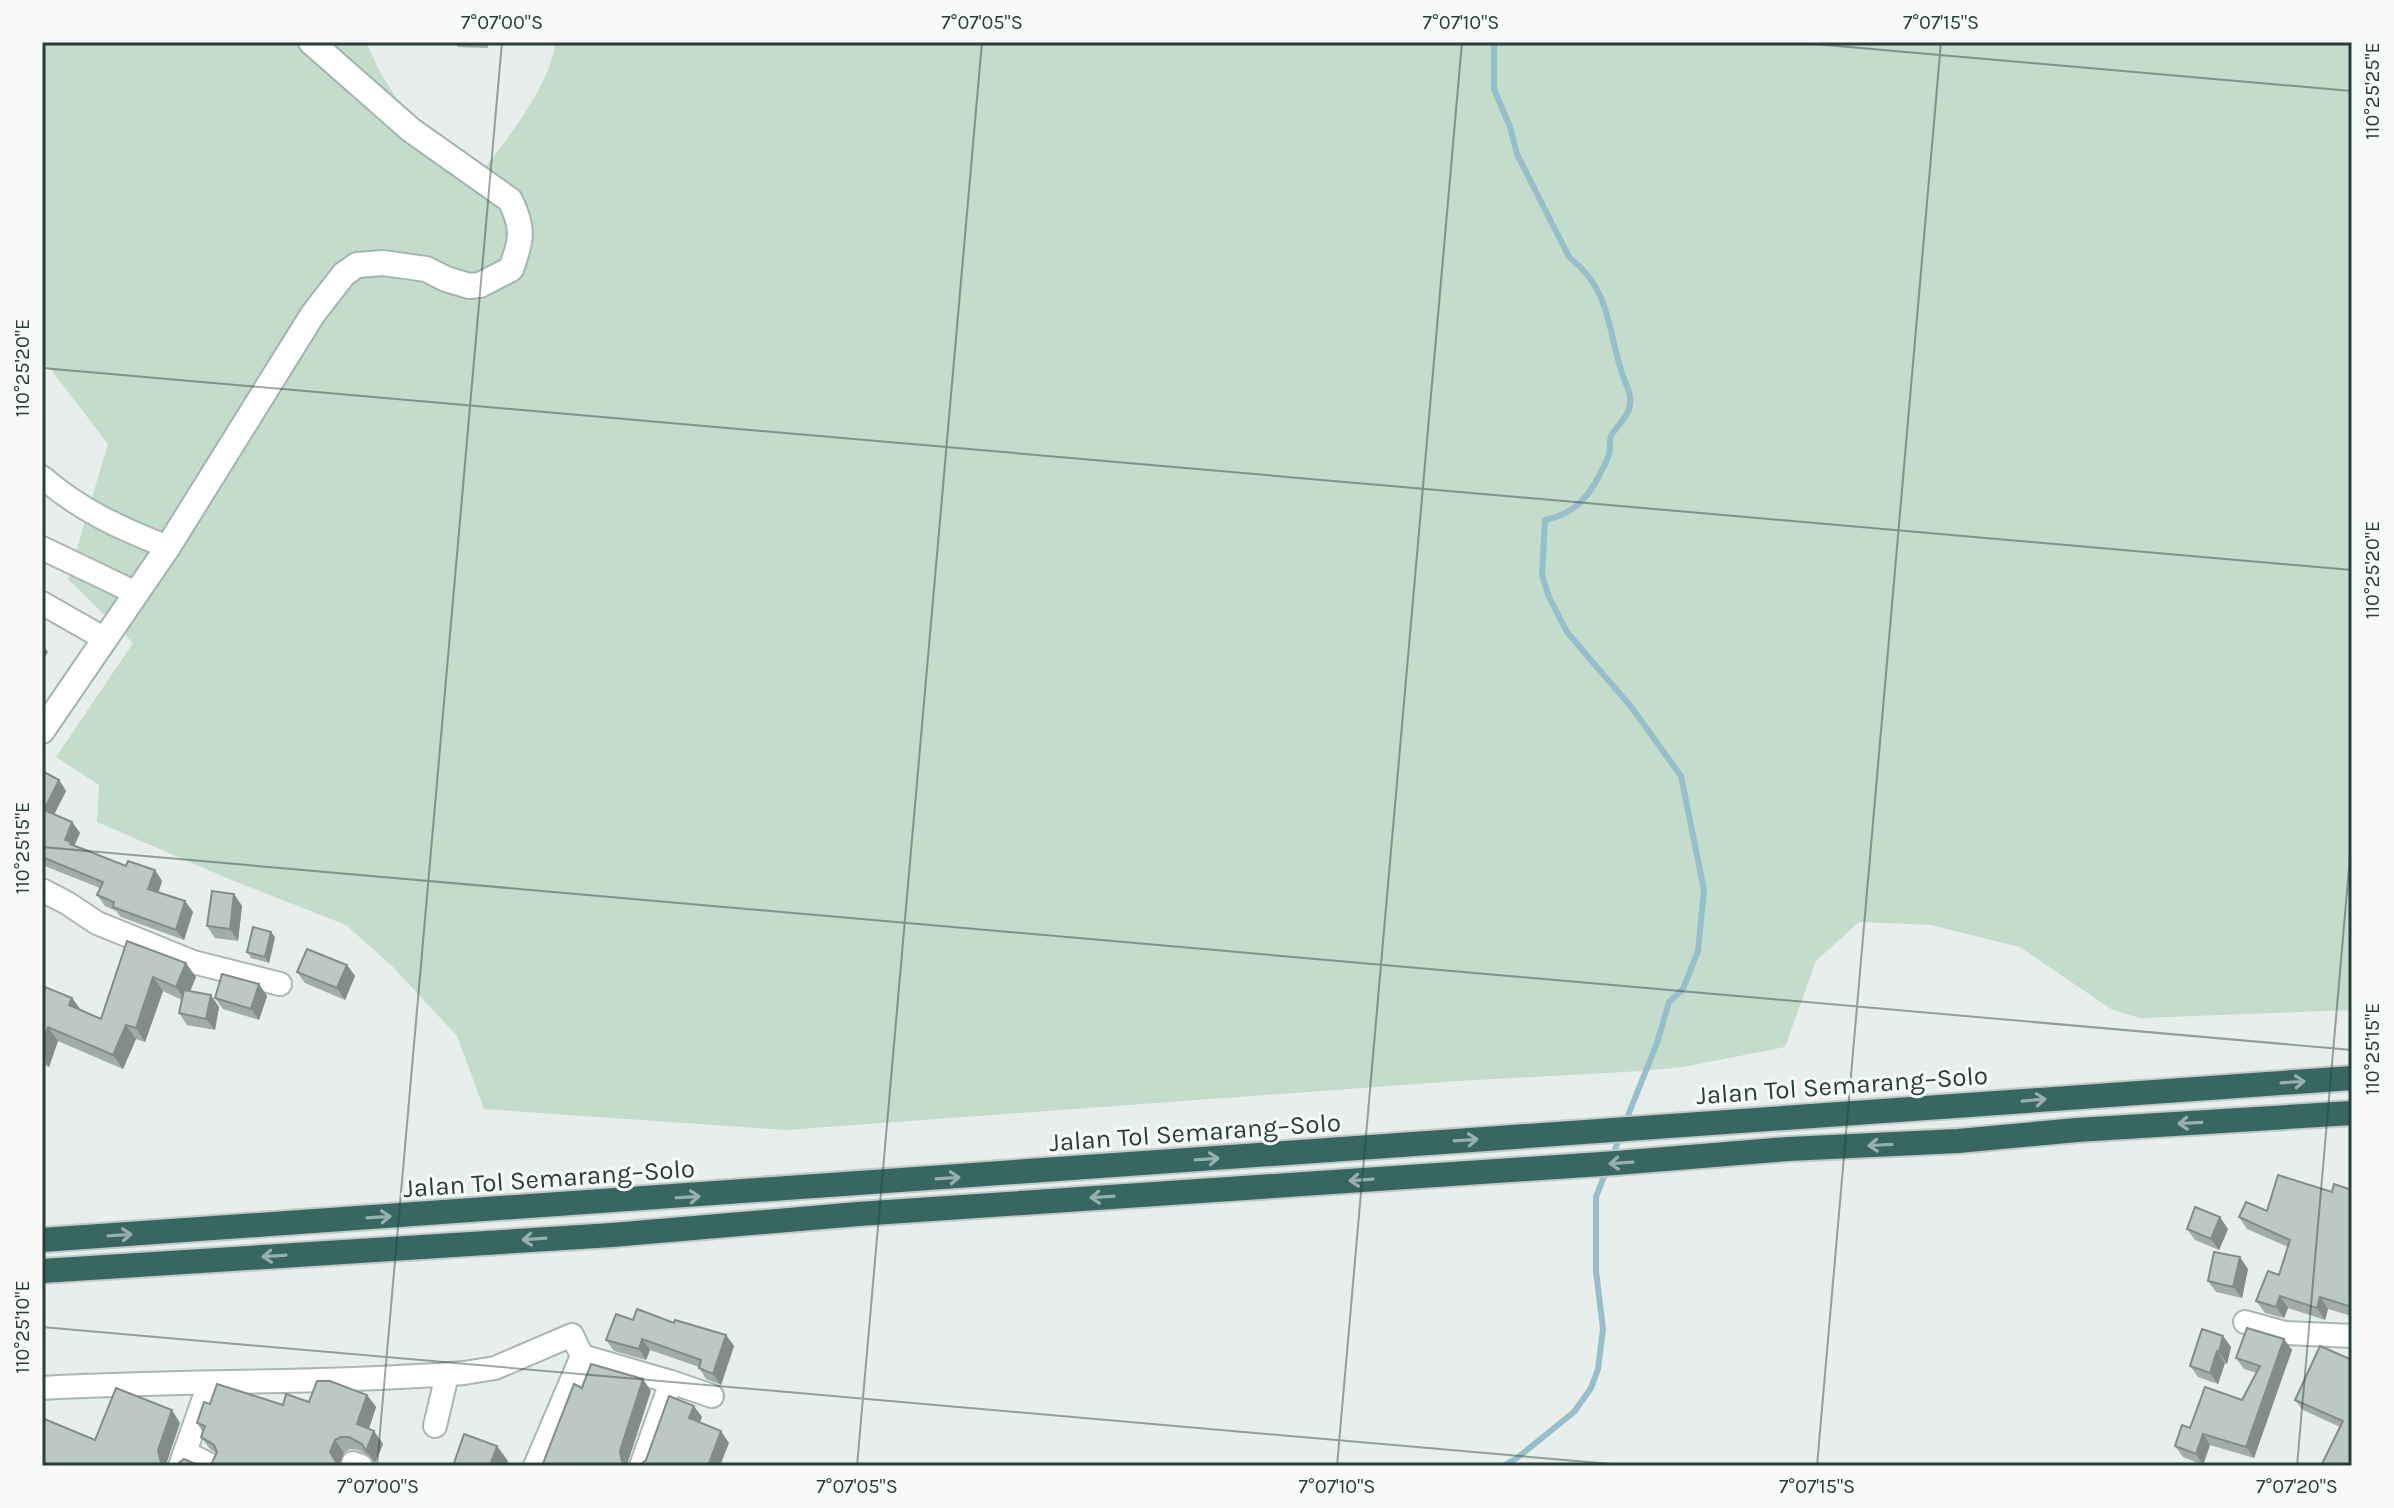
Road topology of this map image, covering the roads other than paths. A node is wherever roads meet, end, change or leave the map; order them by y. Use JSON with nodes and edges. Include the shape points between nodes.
{"nodes":[{"id":1,"x":311,"y":42,"type":"edge"},
{"id":2,"x":42,"y":477,"type":"edge"},
{"id":3,"x":168,"y":547,"type":"junction"},
{"id":4,"x":42,"y":548,"type":"edge"},
{"id":5,"x":136,"y":593,"type":"junction"},
{"id":6,"x":42,"y":603,"type":"edge"},
{"id":7,"x":105,"y":639,"type":"junction"},
{"id":8,"x":42,"y":731,"type":"edge"},
{"id":9,"x":42,"y":890,"type":"edge"},
{"id":10,"x":280,"y":984,"type":"dead end"},
{"id":11,"x":2352,"y":1078,"type":"edge"},
{"id":12,"x":2352,"y":1113,"type":"edge"},
{"id":13,"x":42,"y":1240,"type":"edge"},
{"id":14,"x":42,"y":1271,"type":"edge"},
{"id":15,"x":2245,"y":1322,"type":"dead end"},
{"id":16,"x":2352,"y":1336,"type":"edge"},
{"id":17,"x":582,"y":1356,"type":"junction"},
{"id":18,"x":447,"y":1375,"type":"junction"},
{"id":19,"x":671,"y":1382,"type":"junction"},
{"id":20,"x":209,"y":1384,"type":"junction"},
{"id":21,"x":42,"y":1388,"type":"edge"},
{"id":22,"x":712,"y":1396,"type":"dead end"},
{"id":23,"x":435,"y":1426,"type":"dead end"},
{"id":24,"x":183,"y":1459,"type":"edge"},
{"id":25,"x":212,"y":1466,"type":"edge"},
{"id":26,"x":535,"y":1466,"type":"edge"},
{"id":27,"x":641,"y":1466,"type":"edge"}],
"edges":[{"from":1,"to":3,"type":"street","via":[[411,130],[510,200],[522,238],[511,269],[480,285],[383,263],[357,265],[344,274],[270,380]]},
{"from":2,"to":3,"type":"street","via":[[86,511]]},
{"from":3,"to":5,"type":"street"},
{"from":4,"to":5,"type":"street"},
{"from":5,"to":7,"type":"street"},
{"from":6,"to":7,"type":"street"},
{"from":7,"to":8,"type":"street"},
{"from":9,"to":10,"type":"street","via":[[97,923],[193,962]]},
{"from":13,"to":11,"type":"highway","name":"Jalan Tol Semarang–Solo","one_way":true},
{"from":12,"to":14,"type":"highway","one_way":true},
{"from":15,"to":16,"type":"street","via":[[2296,1334]]},
{"from":17,"to":18,"type":"street","via":[[572,1335],[495,1368]]},
{"from":17,"to":19,"type":"street"},
{"from":17,"to":26,"type":"street"},
{"from":18,"to":20,"type":"street"},
{"from":18,"to":23,"type":"street"},
{"from":19,"to":22,"type":"street"},
{"from":19,"to":27,"type":"street"},
{"from":20,"to":21,"type":"street"},
{"from":20,"to":24,"type":"street"},
{"from":24,"to":25,"type":"street"}]}
